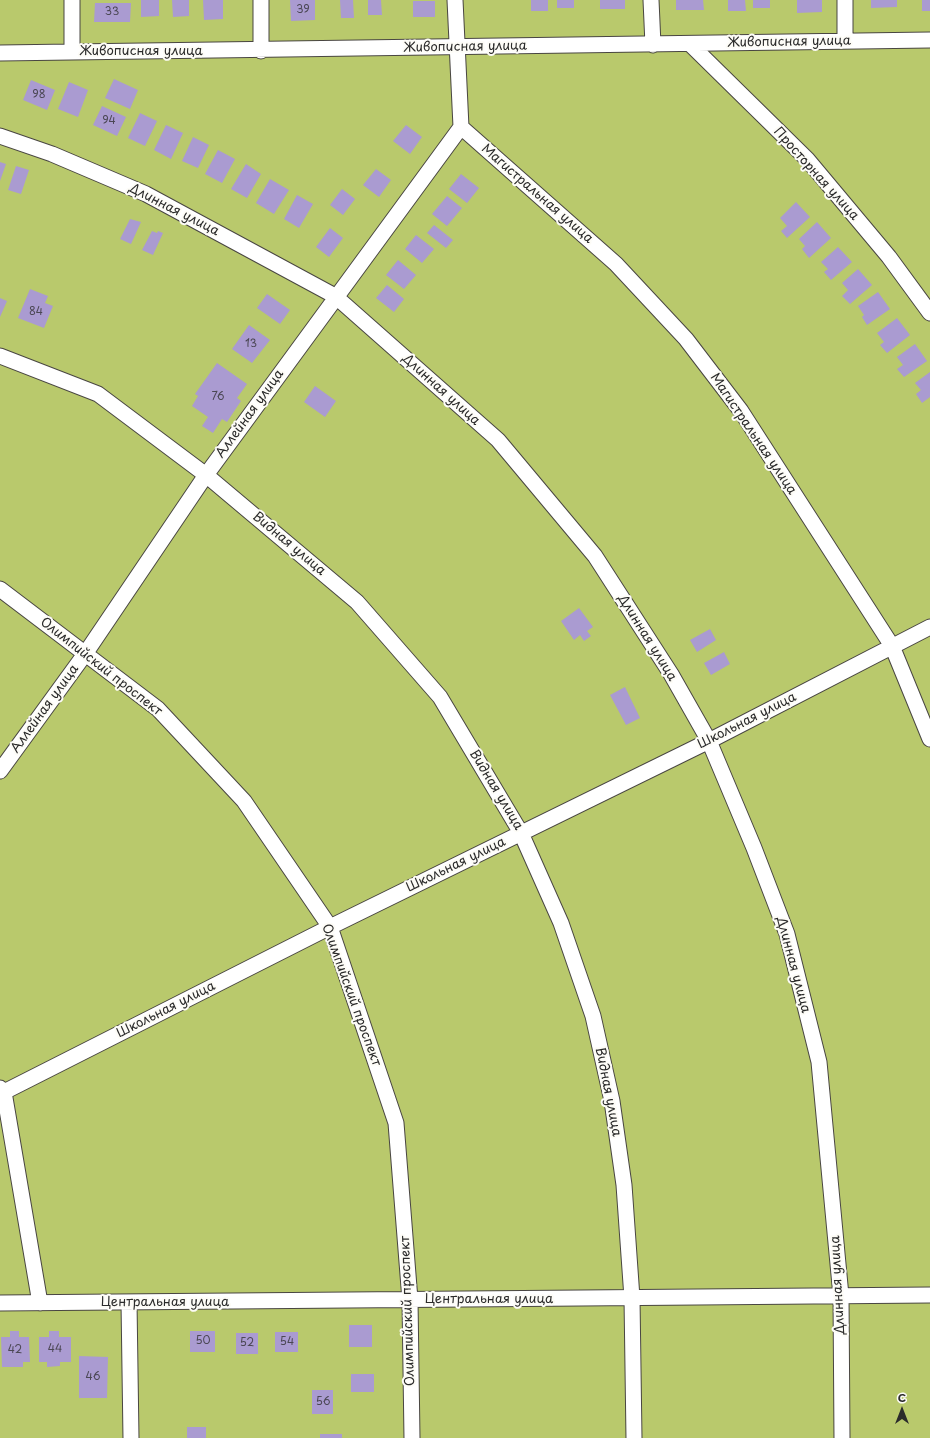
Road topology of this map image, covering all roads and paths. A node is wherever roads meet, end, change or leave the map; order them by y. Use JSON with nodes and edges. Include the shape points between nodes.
{"nodes":[{"id":1,"x":72,"y":0,"type":"edge"},
{"id":2,"x":260,"y":0,"type":"edge"},
{"id":3,"x":455,"y":0,"type":"edge"},
{"id":4,"x":651,"y":0,"type":"edge"},
{"id":5,"x":845,"y":0,"type":"edge"},
{"id":6,"x":930,"y":40,"type":"edge"},
{"id":7,"x":845,"y":41,"type":"junction"},
{"id":8,"x":653,"y":45,"type":"junction"},
{"id":9,"x":691,"y":45,"type":"junction"},
{"id":10,"x":456,"y":47,"type":"junction"},
{"id":11,"x":261,"y":51,"type":"junction"},
{"id":12,"x":72,"y":52,"type":"junction"},
{"id":13,"x":0,"y":53,"type":"edge"},
{"id":14,"x":461,"y":126,"type":"junction"},
{"id":15,"x":0,"y":136,"type":"edge"},
{"id":16,"x":335,"y":296,"type":"junction"},
{"id":17,"x":930,"y":313,"type":"edge"},
{"id":18,"x":0,"y":356,"type":"edge"},
{"id":19,"x":206,"y":475,"type":"junction"},
{"id":20,"x":0,"y":589,"type":"edge"},
{"id":21,"x":930,"y":627,"type":"edge"},
{"id":22,"x":892,"y":646,"type":"junction"},
{"id":23,"x":85,"y":654,"type":"junction"},
{"id":24,"x":930,"y":739,"type":"edge"},
{"id":25,"x":709,"y":741,"type":"junction"},
{"id":26,"x":0,"y":771,"type":"edge"},
{"id":27,"x":521,"y":832,"type":"junction"},
{"id":28,"x":330,"y":927,"type":"junction"},
{"id":29,"x":2,"y":1090,"type":"edge"},
{"id":30,"x":930,"y":1295,"type":"edge"},
{"id":31,"x":841,"y":1296,"type":"junction"},
{"id":32,"x":632,"y":1298,"type":"junction"},
{"id":33,"x":410,"y":1300,"type":"junction"},
{"id":34,"x":129,"y":1302,"type":"junction"},
{"id":35,"x":0,"y":1303,"type":"edge"},
{"id":36,"x":40,"y":1303,"type":"junction"},
{"id":37,"x":131,"y":1438,"type":"edge"},
{"id":38,"x":412,"y":1438,"type":"edge"},
{"id":39,"x":634,"y":1438,"type":"edge"},
{"id":40,"x":842,"y":1438,"type":"edge"}],
"edges":[{"from":1,"to":12,"type":"street"},
{"from":2,"to":11,"type":"street"},
{"from":3,"to":10,"type":"street"},
{"from":4,"to":8,"type":"street"},
{"from":5,"to":7,"type":"street"},
{"from":6,"to":7,"type":"street","name":"Живописная улица"},
{"from":7,"to":9,"type":"street","name":"Живописная улица"},
{"from":8,"to":9,"type":"street","name":"Живописная улица"},
{"from":8,"to":10,"type":"street","name":"Живописная улица"},
{"from":9,"to":17,"type":"street","name":"Просторная улица","via":[[807,159],[889,257]]},
{"from":10,"to":11,"type":"street","name":"Живописная улица"},
{"from":10,"to":14,"type":"street"},
{"from":11,"to":12,"type":"street","name":"Живописная улица"},
{"from":12,"to":13,"type":"street","name":"Живописная улица"},
{"from":14,"to":16,"type":"street","name":"Аллейная улица"},
{"from":14,"to":22,"type":"street","name":"Магистральная улица","via":[[616,264],[686,339],[741,411]]},
{"from":15,"to":16,"type":"street","name":"Длинная улица","via":[[52,154],[146,194]]},
{"from":16,"to":19,"type":"street","name":"Аллейная улица"},
{"from":16,"to":25,"type":"street","name":"Длинная улица","via":[[498,440],[594,556],[671,674]]},
{"from":18,"to":19,"type":"street","name":"Видная улица","via":[[98,394]]},
{"from":19,"to":23,"type":"street","name":"Аллейная улица"},
{"from":19,"to":27,"type":"street","name":"Видная улица","via":[[357,602],[440,697]]},
{"from":20,"to":23,"type":"street","name":"Олимпийский проспект"},
{"from":21,"to":22,"type":"street","name":"Школьная улица"},
{"from":22,"to":24,"type":"street","name":"Магистральная улица"},
{"from":22,"to":25,"type":"street","name":"Школьная улица"},
{"from":23,"to":26,"type":"street","name":"Аллейная улица"},
{"from":23,"to":28,"type":"street","name":"Олимпийский проспект","via":[[158,709],[244,801]]},
{"from":25,"to":27,"type":"street","name":"Школьная улица"},
{"from":25,"to":31,"type":"street","name":"Длинная улица","via":[[787,934],[819,1062]]},
{"from":27,"to":28,"type":"street","name":"Школьная улица"},
{"from":27,"to":32,"type":"street","name":"Видная улица","via":[[561,923],[593,1016],[612,1101],[624,1185]]},
{"from":28,"to":29,"type":"street","name":"Школьная улица"},
{"from":28,"to":33,"type":"street","name":"Олимпийский проспект","via":[[396,1123]]},
{"from":29,"to":36,"type":"street"},
{"from":30,"to":31,"type":"street","name":"Центральная улица"},
{"from":31,"to":32,"type":"street","name":"Центральная улица"},
{"from":31,"to":40,"type":"street","name":"Длинная улица"},
{"from":32,"to":33,"type":"street","name":"Центральная улица"},
{"from":32,"to":39,"type":"street","name":"Видная улица"},
{"from":33,"to":34,"type":"street","name":"Центральная улица"},
{"from":33,"to":38,"type":"street","name":"Олимпийский проспект"},
{"from":34,"to":36,"type":"street","name":"Центральная улица"},
{"from":34,"to":37,"type":"street"},
{"from":35,"to":36,"type":"street","name":"Центральная улица"}]}
